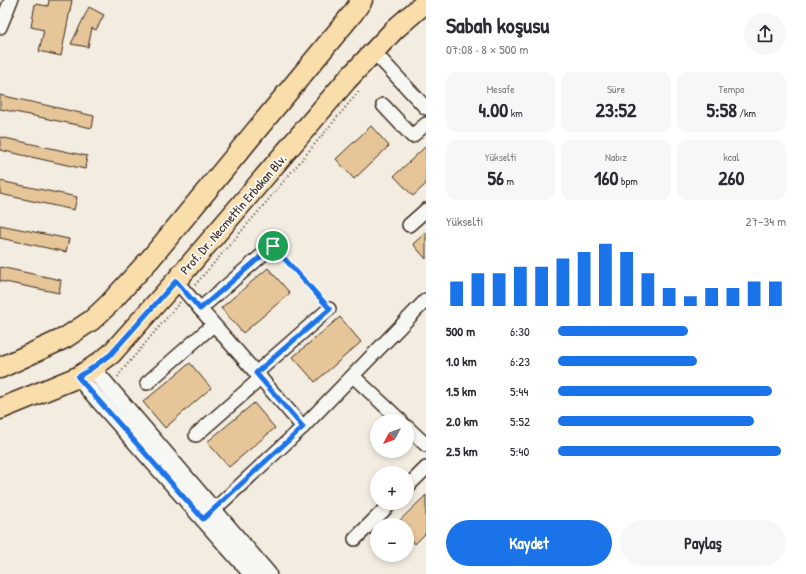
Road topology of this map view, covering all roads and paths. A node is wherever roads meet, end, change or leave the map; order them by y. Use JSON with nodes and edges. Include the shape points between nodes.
{"nodes":[{"id":1,"x":11,"y":0,"type":"edge"},
{"id":2,"x":362,"y":0,"type":"edge"},
{"id":3,"x":426,"y":2,"type":"edge"},
{"id":4,"x":0,"y":27,"type":"edge"},
{"id":5,"x":373,"y":51,"type":"junction"},
{"id":6,"x":364,"y":86,"type":"dead end"},
{"id":7,"x":383,"y":105,"type":"dead end"},
{"id":8,"x":426,"y":108,"type":"edge"},
{"id":9,"x":426,"y":124,"type":"edge"},
{"id":10,"x":426,"y":210,"type":"edge"},
{"id":11,"x":409,"y":225,"type":"dead end"},
{"id":12,"x":261,"y":256,"type":"joint"},
{"id":13,"x":181,"y":288,"type":"junction"},
{"id":14,"x":426,"y":300,"type":"edge"},
{"id":15,"x":200,"y":309,"type":"junction"},
{"id":16,"x":330,"y":309,"type":"joint"},
{"id":17,"x":214,"y":324,"type":"junction"},
{"id":18,"x":0,"y":368,"type":"edge"},
{"id":19,"x":85,"y":373,"type":"junction"},
{"id":20,"x":258,"y":375,"type":"junction"},
{"id":21,"x":353,"y":376,"type":"junction"},
{"id":22,"x":117,"y":378,"type":"dead end"},
{"id":23,"x":147,"y":383,"type":"dead end"},
{"id":24,"x":0,"y":409,"type":"edge"},
{"id":25,"x":394,"y":414,"type":"edge"},
{"id":26,"x":303,"y":427,"type":"junction"},
{"id":27,"x":414,"y":434,"type":"edge"},
{"id":28,"x":196,"y":435,"type":"dead end"},
{"id":29,"x":426,"y":445,"type":"edge"},
{"id":30,"x":426,"y":468,"type":"edge"},
{"id":31,"x":414,"y":480,"type":"edge"},
{"id":32,"x":384,"y":510,"type":"edge"},
{"id":33,"x":208,"y":515,"type":"junction"},
{"id":34,"x":355,"y":539,"type":"dead end"},
{"id":35,"x":252,"y":574,"type":"edge"},
{"id":36,"x":268,"y":574,"type":"edge"}],
"edges":[{"from":1,"to":4,"type":"street"},
{"from":2,"to":18,"type":"main road","via":[[151,258],[109,304],[92,320],[65,338]]},
{"from":3,"to":5,"type":"main road","name":"Prof. Dr. Necmettin Erbakan Blv."},
{"from":5,"to":8,"type":"street"},
{"from":5,"to":13,"type":"main road","name":"Prof. Dr. Necmettin Erbakan Blv.","via":[[346,81]]},
{"from":6,"to":13,"type":"path","via":[[258,212]]},
{"from":7,"to":9,"type":"street","via":[[412,136]]},
{"from":10,"to":11,"type":"street"},
{"from":12,"to":15,"type":"street"},
{"from":12,"to":16,"type":"path","via":[[273,246]]},
{"from":13,"to":15,"type":"street"},
{"from":13,"to":19,"type":"main road","name":"Prof. Dr. Necmettin Erbakan Blv.","via":[[111,354]]},
{"from":13,"to":22,"type":"path"},
{"from":14,"to":21,"type":"street"},
{"from":15,"to":17,"type":"street"},
{"from":16,"to":20,"type":"street"},
{"from":17,"to":20,"type":"street"},
{"from":17,"to":23,"type":"street"},
{"from":19,"to":24,"type":"main road","name":"Prof. Dr. Necmettin Erbakan Blv."},
{"from":19,"to":33,"type":"street"},
{"from":20,"to":26,"type":"street"},
{"from":20,"to":28,"type":"street"},
{"from":21,"to":25,"type":"street"},
{"from":21,"to":26,"type":"street"},
{"from":26,"to":33,"type":"street"},
{"from":27,"to":29,"type":"street"},
{"from":30,"to":31,"type":"street"},
{"from":32,"to":34,"type":"street"},
{"from":33,"to":35,"type":"street"},
{"from":33,"to":36,"type":"street"}]}
